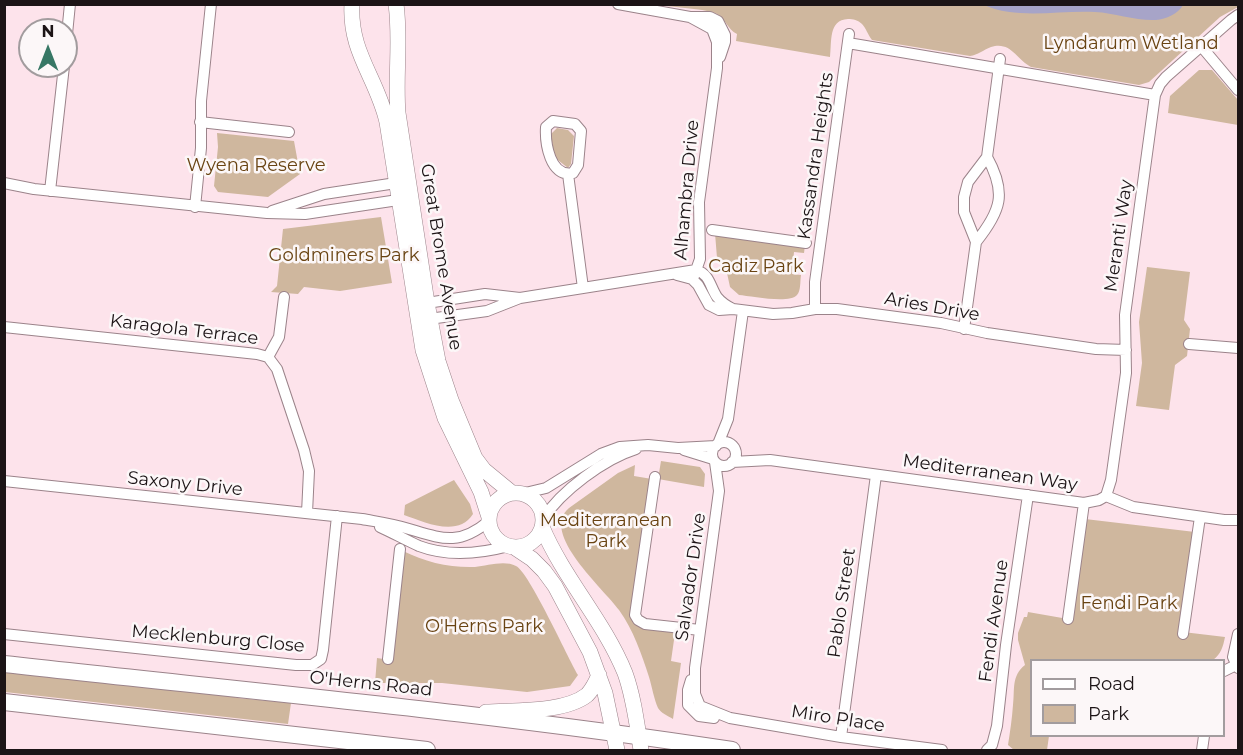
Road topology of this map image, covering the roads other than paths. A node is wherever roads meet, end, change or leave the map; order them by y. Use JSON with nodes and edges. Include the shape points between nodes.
{"nodes":[{"id":1,"x":211,"y":4,"type":"edge"},
{"id":2,"x":352,"y":4,"type":"edge"},
{"id":3,"x":396,"y":4,"type":"edge"},
{"id":4,"x":618,"y":4,"type":"edge"},
{"id":5,"x":1239,"y":15,"type":"edge"},
{"id":6,"x":1201,"y":46,"type":"junction"},
{"id":7,"x":999,"y":64,"type":"junction"},
{"id":8,"x":63,"y":78,"type":"edge"},
{"id":9,"x":1239,"y":90,"type":"edge"},
{"id":10,"x":1155,"y":95,"type":"junction"},
{"id":11,"x":200,"y":122,"type":"junction"},
{"id":12,"x":289,"y":132,"type":"dead end"},
{"id":13,"x":987,"y":157,"type":"junction"},
{"id":14,"x":568,"y":174,"type":"junction"},
{"id":15,"x":402,"y":182,"type":"junction"},
{"id":16,"x":4,"y":183,"type":"edge"},
{"id":17,"x":50,"y":191,"type":"junction"},
{"id":18,"x":405,"y":199,"type":"junction"},
{"id":19,"x":195,"y":207,"type":"junction"},
{"id":20,"x":267,"y":213,"type":"junction"},
{"id":21,"x":712,"y":230,"type":"dead end"},
{"id":22,"x":976,"y":242,"type":"junction"},
{"id":23,"x":806,"y":243,"type":"dead end"},
{"id":24,"x":694,"y":275,"type":"junction"},
{"id":25,"x":583,"y":288,"type":"junction"},
{"id":26,"x":284,"y":297,"type":"dead end"},
{"id":27,"x":520,"y":298,"type":"junction"},
{"id":28,"x":815,"y":309,"type":"junction"},
{"id":29,"x":738,"y":310,"type":"junction"},
{"id":30,"x":422,"y":311,"type":"junction"},
{"id":31,"x":4,"y":327,"type":"edge"},
{"id":32,"x":964,"y":329,"type":"junction"},
{"id":33,"x":1189,"y":344,"type":"dead end"},
{"id":34,"x":1239,"y":348,"type":"edge"},
{"id":35,"x":1126,"y":350,"type":"junction"},
{"id":36,"x":268,"y":357,"type":"junction"},
{"id":37,"x":729,"y":419,"type":"junction"},
{"id":38,"x":648,"y":445,"type":"junction"},
{"id":39,"x":717,"y":445,"type":"junction"},
{"id":40,"x":678,"y":448,"type":"junction"},
{"id":41,"x":734,"y":448,"type":"junction"},
{"id":42,"x":770,"y":460,"type":"junction"},
{"id":43,"x":714,"y":461,"type":"junction"},
{"id":44,"x":732,"y":463,"type":"junction"},
{"id":45,"x":876,"y":474,"type":"junction"},
{"id":46,"x":655,"y":477,"type":"dead end"},
{"id":47,"x":4,"y":481,"type":"edge"},
{"id":48,"x":719,"y":491,"type":"junction"},
{"id":49,"x":517,"y":494,"type":"junction"},
{"id":50,"x":1028,"y":495,"type":"junction"},
{"id":51,"x":1106,"y":496,"type":"junction"},
{"id":52,"x":1084,"y":503,"type":"junction"},
{"id":53,"x":307,"y":513,"type":"junction"},
{"id":54,"x":338,"y":516,"type":"junction"},
{"id":55,"x":1200,"y":517,"type":"junction"},
{"id":56,"x":362,"y":519,"type":"junction"},
{"id":57,"x":489,"y":519,"type":"junction"},
{"id":58,"x":1239,"y":520,"type":"edge"},
{"id":59,"x":542,"y":523,"type":"junction"},
{"id":60,"x":511,"y":547,"type":"junction"},
{"id":61,"x":400,"y":549,"type":"dead end"},
{"id":62,"x":1068,"y":619,"type":"dead end"},
{"id":63,"x":700,"y":630,"type":"junction"},
{"id":64,"x":4,"y":634,"type":"edge"},
{"id":65,"x":1183,"y":634,"type":"dead end"},
{"id":66,"x":1239,"y":634,"type":"edge"},
{"id":67,"x":388,"y":659,"type":"dead end"},
{"id":68,"x":4,"y":664,"type":"edge"},
{"id":69,"x":1238,"y":666,"type":"edge"},
{"id":70,"x":598,"y":675,"type":"junction"},
{"id":71,"x":4,"y":702,"type":"edge"},
{"id":72,"x":692,"y":703,"type":"joint"},
{"id":73,"x":462,"y":714,"type":"junction"},
{"id":74,"x":614,"y":733,"type":"junction"},
{"id":75,"x":840,"y":737,"type":"junction"},
{"id":76,"x":640,"y":743,"type":"edge"},
{"id":77,"x":427,"y":750,"type":"edge"},
{"id":78,"x":617,"y":750,"type":"edge"},
{"id":79,"x":732,"y":750,"type":"edge"},
{"id":80,"x":942,"y":750,"type":"edge"},
{"id":81,"x":988,"y":750,"type":"edge"}],
"edges":[{"from":1,"to":11,"type":"street"},
{"from":2,"to":15,"type":"street","name":"Great Brome Avenue","via":[[355,43],[383,107]]},
{"from":3,"to":15,"type":"street","name":"Great Brome Avenue"},
{"from":4,"to":24,"type":"street","name":"Alhambra Drive","via":[[690,17],[707,25],[716,35],[717,68],[699,202],[700,259]]},
{"from":5,"to":6,"type":"street","name":"Meranti Way"},
{"from":6,"to":9,"type":"street"},
{"from":6,"to":10,"type":"street","name":"Meranti Way","via":[[1166,77]]},
{"from":7,"to":10,"type":"street","name":"Kassandra Heights"},
{"from":7,"to":13,"type":"street"},
{"from":7,"to":28,"type":"street","name":"Kassandra Heights","via":[[848,39],[815,282]]},
{"from":8,"to":17,"type":"street"},
{"from":10,"to":35,"type":"street","name":"Meranti Way","via":[[1125,315]]},
{"from":11,"to":12,"type":"street"},
{"from":11,"to":19,"type":"street"},
{"from":13,"to":22,"type":"street","via":[[999,185],[1000,200],[995,215]]},
{"from":13,"to":22,"type":"street","via":[[968,182],[963,197],[964,212]]},
{"from":14,"to":14,"type":"street","via":[[549,155],[546,127],[553,121],[575,124],[581,131],[578,165]]},
{"from":14,"to":25,"type":"street"},
{"from":15,"to":18,"type":"street","name":"Great Brome Avenue"},
{"from":15,"to":20,"type":"street","via":[[324,194]]},
{"from":16,"to":17,"type":"street"},
{"from":17,"to":19,"type":"street"},
{"from":18,"to":20,"type":"street","via":[[305,214]]},
{"from":18,"to":30,"type":"street","name":"Great Brome Avenue"},
{"from":19,"to":20,"type":"street"},
{"from":21,"to":23,"type":"street"},
{"from":22,"to":32,"type":"street"},
{"from":24,"to":25,"type":"street"},
{"from":24,"to":29,"type":"street","name":"Aries Drive","via":[[709,305],[719,310]]},
{"from":25,"to":27,"type":"street"},
{"from":26,"to":36,"type":"street","via":[[279,337]]},
{"from":27,"to":30,"type":"street","via":[[487,311]]},
{"from":27,"to":30,"type":"street","via":[[485,294]]},
{"from":28,"to":29,"type":"street","name":"Aries Drive","via":[[792,314]]},
{"from":28,"to":32,"type":"street","name":"Aries Drive","via":[[846,310]]},
{"from":29,"to":37,"type":"street"},
{"from":30,"to":49,"type":"street","name":"Great Brome Avenue","via":[[475,458],[484,470]]},
{"from":30,"to":57,"type":"street","name":"Great Brome Avenue","via":[[433,385],[481,492]]},
{"from":31,"to":36,"type":"street","name":"Karagola Terrace"},
{"from":32,"to":35,"type":"street","name":"Aries Drive"},
{"from":33,"to":34,"type":"street"},
{"from":35,"to":51,"type":"street","name":"Meranti Way","via":[[1126,373]]},
{"from":36,"to":53,"type":"street","name":"Karagola Terrace","via":[[277,369],[304,450],[309,471]]},
{"from":37,"to":39,"type":"street"},
{"from":37,"to":41,"type":"street"},
{"from":38,"to":40,"type":"street"},
{"from":38,"to":49,"type":"street","via":[[620,447],[601,454],[546,488]]},
{"from":38,"to":59,"type":"street","via":[[586,477],[556,500]]},
{"from":39,"to":40,"type":"street"},
{"from":39,"to":41,"type":"street","via":[[725,442]]},
{"from":39,"to":43,"type":"street","via":[[712,452]]},
{"from":40,"to":43,"type":"street"},
{"from":41,"to":42,"type":"street","name":"Mediterranean Way"},
{"from":41,"to":44,"type":"street","via":[[736,456]]},
{"from":42,"to":44,"type":"street","name":"Mediterranean Way"},
{"from":42,"to":45,"type":"street","name":"Mediterranean Way"},
{"from":43,"to":44,"type":"street","via":[[724,466]]},
{"from":43,"to":48,"type":"street","name":"Salvador Drive"},
{"from":44,"to":48,"type":"street","name":"Salvador Drive"},
{"from":45,"to":50,"type":"street","name":"Mediterranean Way"},
{"from":45,"to":75,"type":"street","name":"Pablo Street"},
{"from":46,"to":63,"type":"street","via":[[635,615],[645,624]]},
{"from":47,"to":53,"type":"street","name":"Saxony Drive"},
{"from":48,"to":63,"type":"street","name":"Salvador Drive"},
{"from":49,"to":57,"type":"street","via":[[496,501]]},
{"from":49,"to":59,"type":"street","via":[[536,502]]},
{"from":50,"to":52,"type":"street","name":"Mediterranean Way"},
{"from":50,"to":81,"type":"street","name":"Fendi Avenue","via":[[997,726]]},
{"from":51,"to":52,"type":"street","name":"Mediterranean Way"},
{"from":51,"to":55,"type":"street","via":[[1133,507]]},
{"from":52,"to":62,"type":"street"},
{"from":53,"to":54,"type":"street","name":"Saxony Drive"},
{"from":54,"to":56,"type":"street","name":"Saxony Drive"},
{"from":54,"to":64,"type":"street","name":"Mecklenburg Close","via":[[323,650],[321,659],[312,664]]},
{"from":55,"to":58,"type":"street"},
{"from":55,"to":65,"type":"street"},
{"from":56,"to":57,"type":"street","name":"Saxony Drive","via":[[450,539],[469,534]]},
{"from":56,"to":60,"type":"street","name":"Saxony Drive","via":[[435,550],[464,554]]},
{"from":57,"to":60,"type":"street","via":[[494,537]]},
{"from":59,"to":60,"type":"street","via":[[532,542]]},
{"from":59,"to":76,"type":"street","via":[[557,559],[616,654],[630,691]]},
{"from":60,"to":70,"type":"street","via":[[532,559],[555,586]]},
{"from":61,"to":67,"type":"street"},
{"from":63,"to":72,"type":"street","name":"Salvador Drive","via":[[688,690]]},
{"from":66,"to":69,"type":"street","via":[[1233,657]]},
{"from":68,"to":73,"type":"main road","name":"O'Herns Road"},
{"from":70,"to":73,"type":"street","via":[[587,695],[556,707]]},
{"from":70,"to":74,"type":"street"},
{"from":71,"to":77,"type":"main road"},
{"from":72,"to":75,"type":"street","name":"Miro Place","via":[[730,718]]},
{"from":73,"to":74,"type":"main road","name":"O'Herns Road"},
{"from":74,"to":76,"type":"main road","name":"O'Herns Road"},
{"from":74,"to":78,"type":"street"},
{"from":75,"to":80,"type":"street","name":"Miro Place"},
{"from":76,"to":79,"type":"main road","name":"O'Herns Road"}]}
